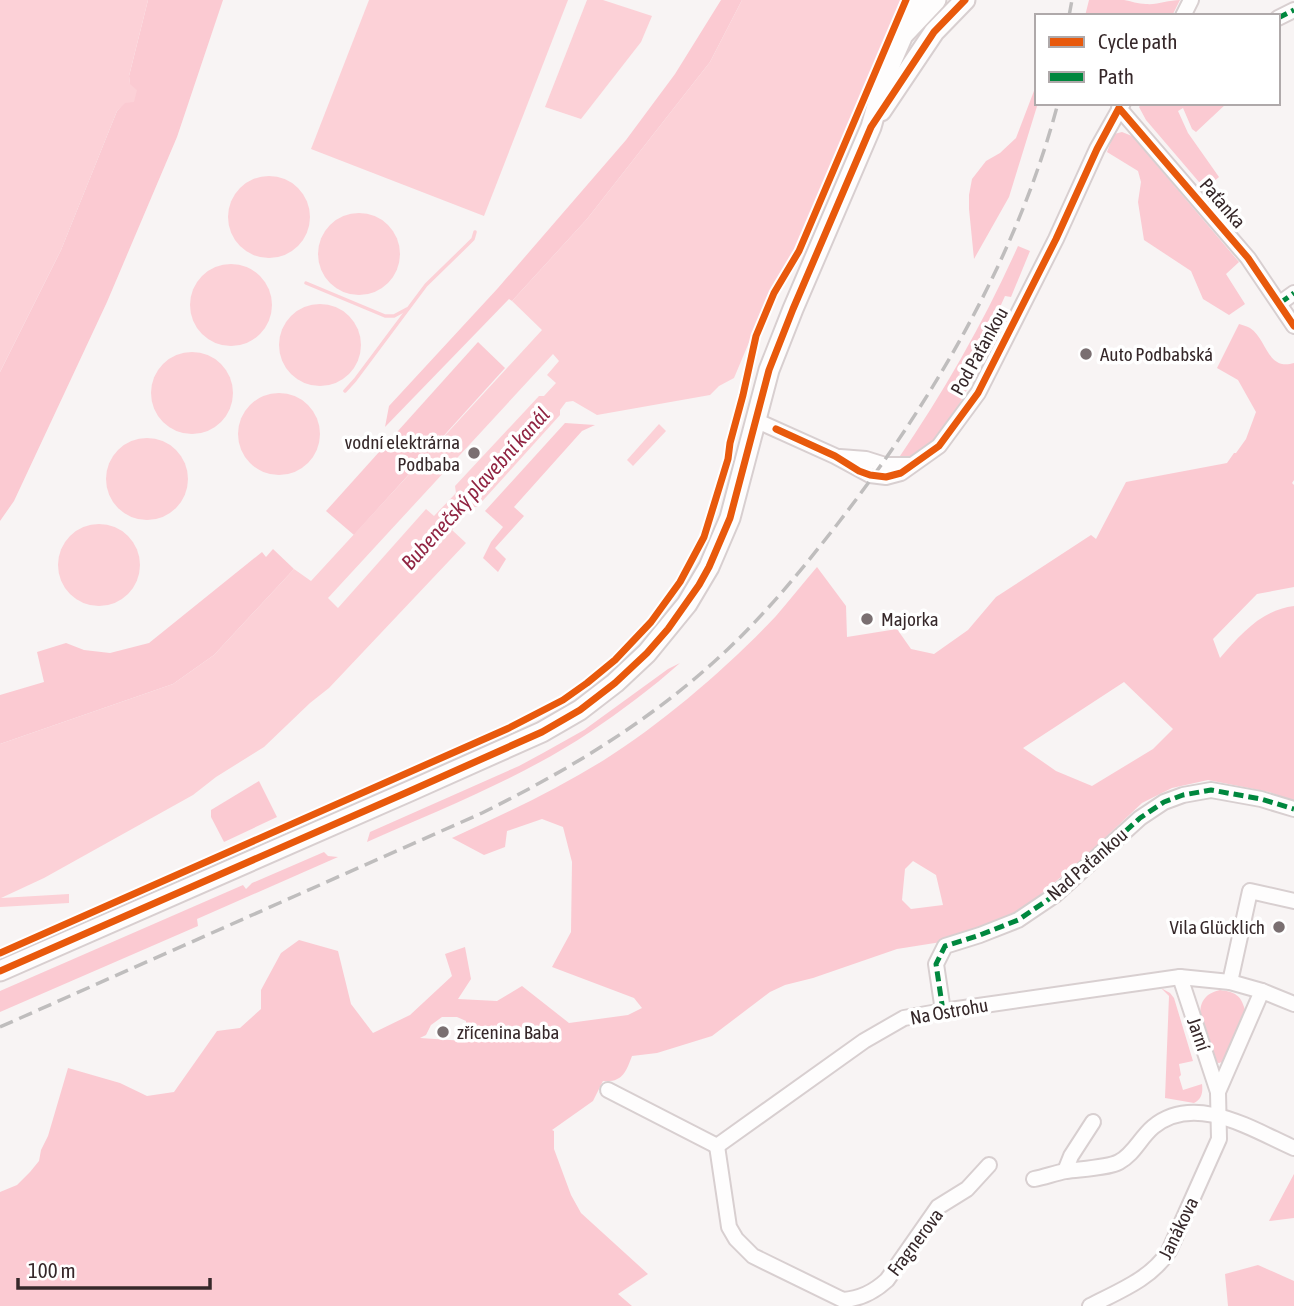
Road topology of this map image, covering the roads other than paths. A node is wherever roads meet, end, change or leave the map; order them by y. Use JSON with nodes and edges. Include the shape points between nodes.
{"nodes":[{"id":1,"x":915,"y":0,"type":"edge"},
{"id":2,"x":936,"y":0,"type":"edge"},
{"id":3,"x":944,"y":0,"type":"edge"},
{"id":4,"x":965,"y":0,"type":"edge"},
{"id":5,"x":934,"y":32,"type":"junction"},
{"id":6,"x":903,"y":35,"type":"junction"},
{"id":7,"x":1121,"y":106,"type":"edge"},
{"id":8,"x":871,"y":127,"type":"junction"},
{"id":9,"x":1294,"y":293,"type":"edge"},
{"id":10,"x":1280,"y":303,"type":"junction"},
{"id":11,"x":1294,"y":326,"type":"edge"},
{"id":12,"x":755,"y":420,"type":"junction"},
{"id":13,"x":1294,"y":809,"type":"edge"},
{"id":14,"x":1294,"y":901,"type":"edge"},
{"id":15,"x":0,"y":971,"type":"edge"},
{"id":16,"x":1180,"y":977,"type":"junction"},
{"id":17,"x":1230,"y":982,"type":"junction"},
{"id":18,"x":1262,"y":992,"type":"junction"},
{"id":19,"x":1294,"y":1004,"type":"edge"},
{"id":20,"x":943,"y":1010,"type":"junction"},
{"id":21,"x":608,"y":1090,"type":"dead end"},
{"id":22,"x":1218,"y":1091,"type":"junction"},
{"id":23,"x":1217,"y":1114,"type":"junction"},
{"id":24,"x":1093,"y":1122,"type":"dead end"},
{"id":25,"x":717,"y":1146,"type":"junction"},
{"id":26,"x":1294,"y":1148,"type":"edge"},
{"id":27,"x":989,"y":1165,"type":"dead end"},
{"id":28,"x":1065,"y":1171,"type":"junction"},
{"id":29,"x":1034,"y":1179,"type":"dead end"},
{"id":30,"x":1090,"y":1306,"type":"edge"}],
"edges":[{"from":1,"to":6,"type":"street"},
{"from":2,"to":6,"type":"main road"},
{"from":3,"to":5,"type":"street"},
{"from":4,"to":5,"type":"main road"},
{"from":5,"to":8,"type":"main road"},
{"from":6,"to":8,"type":"main road"},
{"from":7,"to":10,"type":"street","name":"Paťanka"},
{"from":7,"to":12,"type":"street","name":"Pod Paťankou","via":[[978,393],[939,446],[901,472],[886,477],[870,475]]},
{"from":8,"to":12,"type":"main road","via":[[793,309]]},
{"from":9,"to":10,"type":"street"},
{"from":10,"to":11,"type":"street","name":"Paťanka"},
{"from":12,"to":15,"type":"main road","via":[[730,518],[699,585],[647,653],[580,710],[410,792]]},
{"from":13,"to":20,"type":"street","name":"Nad Paťankou","via":[[1211,790],[1164,802],[1139,818],[1055,895],[1018,920],[945,946],[936,964]]},
{"from":14,"to":17,"type":"street","via":[[1250,891]]},
{"from":16,"to":17,"type":"street","name":"Na Ostrohu"},
{"from":16,"to":20,"type":"street","name":"Na Ostrohu"},
{"from":16,"to":22,"type":"street","name":"Jarní"},
{"from":17,"to":18,"type":"street","name":"Na Ostrohu"},
{"from":18,"to":19,"type":"street","name":"Na Ostrohu"},
{"from":18,"to":22,"type":"street","name":"Jarní"},
{"from":20,"to":25,"type":"street","name":"Na Ostrohu","via":[[904,1018],[864,1041]]},
{"from":21,"to":25,"type":"street"},
{"from":22,"to":23,"type":"street","name":"Jarní"},
{"from":23,"to":26,"type":"street"},
{"from":23,"to":28,"type":"street","via":[[1173,1116],[1153,1127],[1117,1164]]},
{"from":23,"to":30,"type":"street","name":"Janákova","via":[[1219,1139],[1161,1264]]},
{"from":24,"to":28,"type":"street"},
{"from":25,"to":27,"type":"street","name":"Fragnerova","via":[[729,1227],[736,1239],[753,1256],[843,1300],[866,1296],[882,1285],[938,1207],[967,1189]]},
{"from":28,"to":29,"type":"street"}]}
